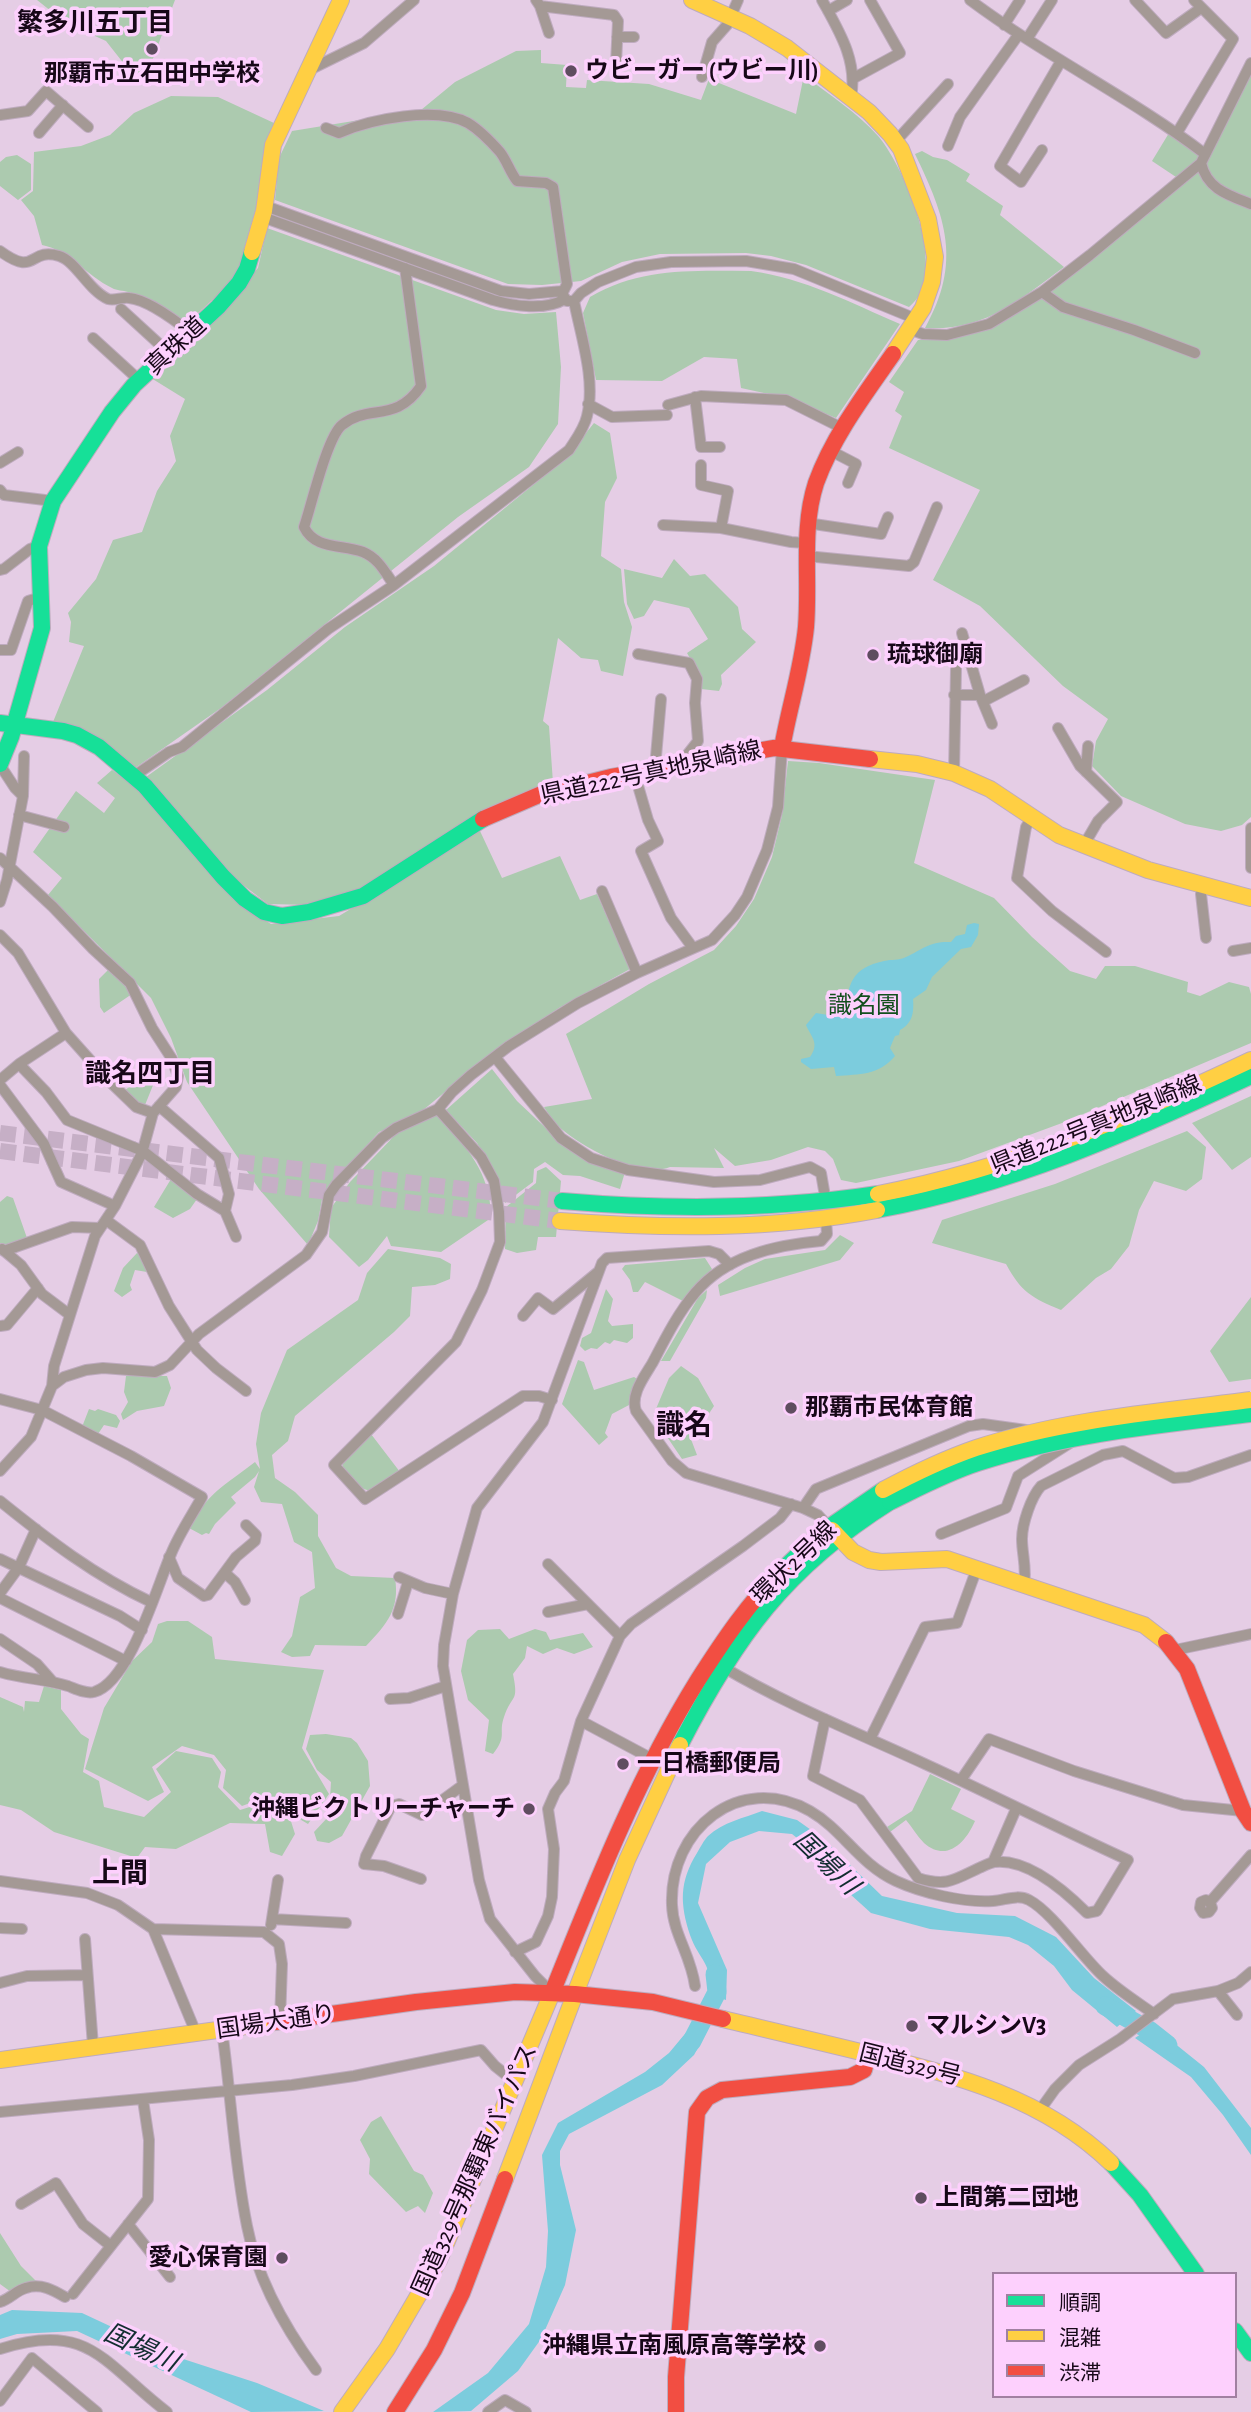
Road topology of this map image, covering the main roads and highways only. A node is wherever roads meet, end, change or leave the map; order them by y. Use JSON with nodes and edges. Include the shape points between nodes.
{"nodes":[{"id":1,"x":341,"y":0,"type":"edge"},
{"id":2,"x":692,"y":0,"type":"edge"},
{"id":3,"x":6,"y":730,"type":"edge"},
{"id":4,"x":782,"y":748,"type":"junction"},
{"id":5,"x":0,"y":765,"type":"edge"},
{"id":6,"x":1251,"y":898,"type":"edge"},
{"id":7,"x":1251,"y":1060,"type":"edge"},
{"id":8,"x":1251,"y":1076,"type":"edge"},
{"id":9,"x":562,"y":1201,"type":"tunnel mouth"},
{"id":10,"x":560,"y":1221,"type":"tunnel mouth"},
{"id":11,"x":1251,"y":1400,"type":"edge"},
{"id":12,"x":1251,"y":1414,"type":"edge"},
{"id":13,"x":887,"y":1496,"type":"junction"},
{"id":14,"x":834,"y":1532,"type":"junction"},
{"id":15,"x":661,"y":1764,"type":"junction"},
{"id":16,"x":1247,"y":1817,"type":"edge"},
{"id":17,"x":552,"y":1993,"type":"junction"},
{"id":18,"x":575,"y":1994,"type":"junction"},
{"id":19,"x":868,"y":2054,"type":"junction"},
{"id":20,"x":0,"y":2060,"type":"edge"},
{"id":21,"x":1195,"y":2272,"type":"edge"},
{"id":22,"x":1237,"y":2334,"type":"edge"},
{"id":23,"x":1251,"y":2353,"type":"edge"},
{"id":24,"x":343,"y":2410,"type":"edge"},
{"id":25,"x":395,"y":2412,"type":"edge"},
{"id":26,"x":676,"y":2412,"type":"edge"}],
"edges":[{"from":1,"to":3,"type":"main road","name":"真珠道","via":[[273,145],[264,211],[239,283],[111,412],[53,501],[39,547],[42,628]]},
{"from":2,"to":4,"type":"main road","via":[[769,36],[851,97],[895,141],[917,185],[935,244],[930,293],[844,429],[817,483],[807,523],[805,633]]},
{"from":3,"to":4,"type":"main road","name":"県道222号真地泉崎線","via":[[63,732],[99,747],[134,776],[245,899],[264,912],[289,916],[363,895],[451,837],[514,804],[552,791],[655,768]]},
{"from":3,"to":5,"type":"main road","name":"真珠道"},
{"from":4,"to":6,"type":"main road","name":"県道222号真地泉崎線","via":[[954,773],[990,789],[1059,835],[1148,870]]},
{"from":7,"to":9,"type":"main road","name":"県道222号真地泉崎線","via":[[1057,1145],[980,1171],[904,1189],[777,1207],[644,1208]]},
{"from":8,"to":10,"type":"main road","name":"県道222号真地泉崎線","via":[[1120,1137],[1018,1175],[908,1206],[826,1220],[699,1229]]},
{"from":11,"to":13,"type":"main road","name":"環状2号線","bridge":true,"via":[[1023,1434],[957,1455]]},
{"from":12,"to":13,"type":"main road","name":"環状2号線","bridge":true,"via":[[1012,1451]]},
{"from":13,"to":14,"type":"main road","name":"環状2号線"},
{"from":14,"to":15,"type":"main road","name":"環状2号線","via":[[754,1622]]},
{"from":14,"to":15,"type":"main road","name":"環状2号線","via":[[794,1557],[752,1601],[712,1657]]},
{"from":14,"to":16,"type":"main road","via":[[853,1552],[875,1561],[947,1559],[1159,1634],[1175,1650],[1198,1693]]},
{"from":15,"to":17,"type":"main road","name":"環状2号線","via":[[625,1821]]},
{"from":15,"to":18,"type":"main road","name":"環状2号線"},
{"from":17,"to":18,"type":"main road","name":"国道329号"},
{"from":17,"to":20,"type":"main road","name":"国場大通り","via":[[416,2002]]},
{"from":17,"to":24,"type":"main road","name":"国道329号那覇東バイパス","via":[[439,2260],[387,2349]]},
{"from":18,"to":19,"type":"main road","name":"国道329号","via":[[639,2000]]},
{"from":18,"to":25,"type":"main road","name":"国道329号那覇東バイパス","via":[[462,2293],[434,2350]]},
{"from":19,"to":21,"type":"main road","name":"国道329号","via":[[999,2090],[1085,2140],[1153,2211]]},
{"from":19,"to":26,"type":"main road","via":[[858,2075],[722,2090],[710,2095],[697,2112]]},
{"from":22,"to":23,"type":"main road"}]}
